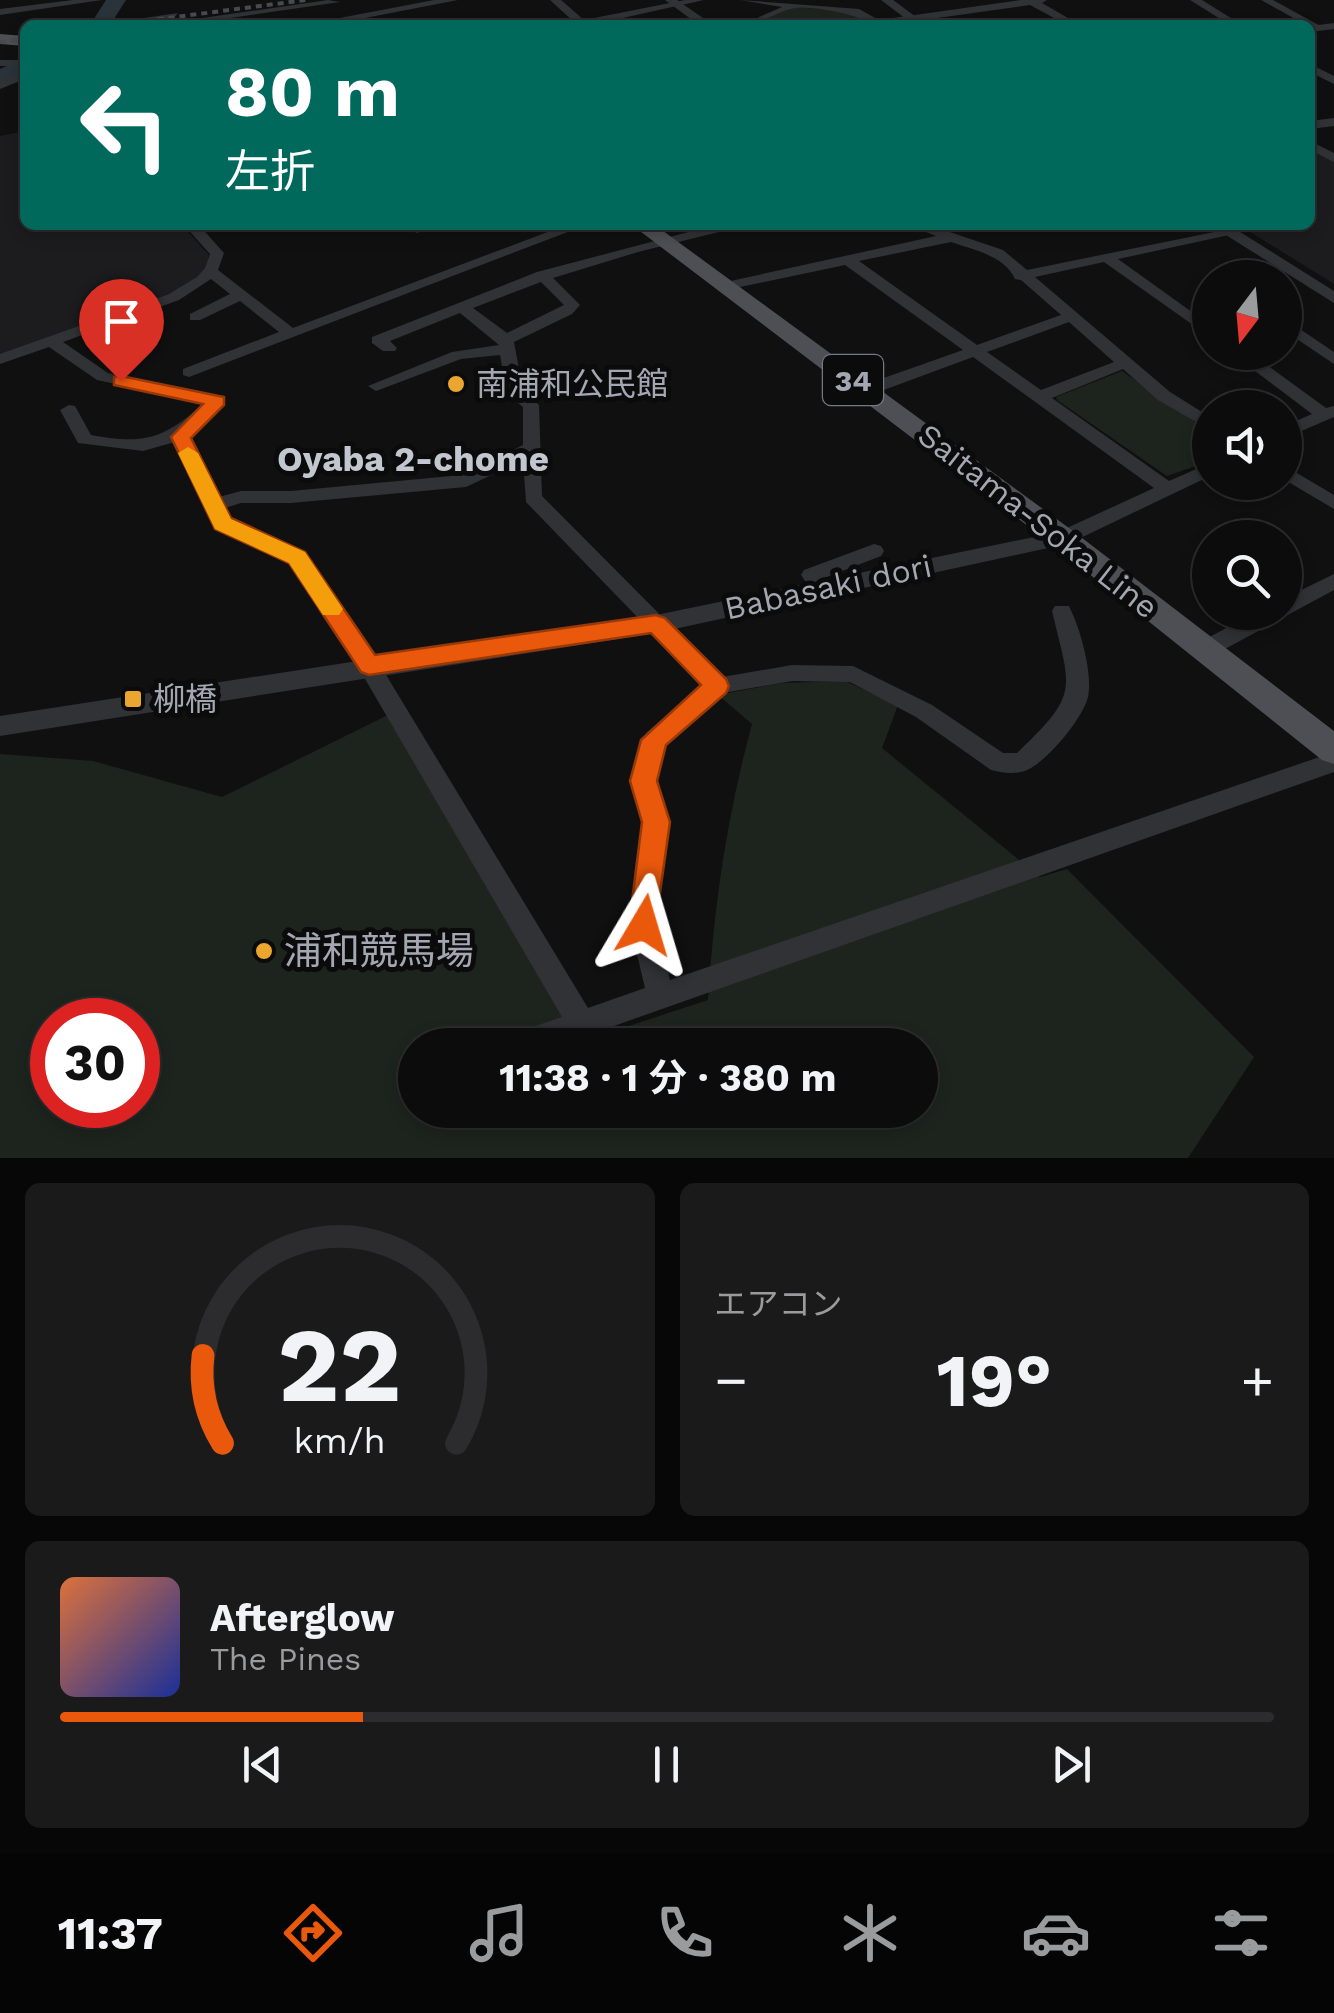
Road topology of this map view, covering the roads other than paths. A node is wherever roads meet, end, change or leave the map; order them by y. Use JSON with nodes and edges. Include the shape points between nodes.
{"nodes":[{"id":1,"x":96,"y":0,"type":"edge"},
{"id":2,"x":282,"y":0,"type":"edge"},
{"id":3,"x":448,"y":0,"type":"edge"},
{"id":4,"x":555,"y":0,"type":"edge"},
{"id":5,"x":698,"y":0,"type":"edge"},
{"id":6,"x":745,"y":0,"type":"edge"},
{"id":7,"x":886,"y":0,"type":"edge"},
{"id":8,"x":958,"y":0,"type":"edge"},
{"id":9,"x":1034,"y":0,"type":"edge"},
{"id":10,"x":1195,"y":0,"type":"edge"},
{"id":11,"x":1266,"y":0,"type":"edge"},
{"id":12,"x":334,"y":1,"type":"edge"},
{"id":13,"x":673,"y":2,"type":"edge"},
{"id":14,"x":422,"y":6,"type":"junction"},
{"id":15,"x":791,"y":7,"type":"junction"},
{"id":16,"x":972,"y":9,"type":"junction"},
{"id":17,"x":0,"y":12,"type":"edge"},
{"id":18,"x":910,"y":17,"type":"junction"},
{"id":19,"x":136,"y":18,"type":"edge"},
{"id":20,"x":349,"y":18,"type":"junction"},
{"id":21,"x":196,"y":20,"type":"edge"},
{"id":22,"x":338,"y":20,"type":"edge"},
{"id":23,"x":419,"y":20,"type":"edge"},
{"id":24,"x":575,"y":20,"type":"edge"},
{"id":25,"x":600,"y":20,"type":"edge"},
{"id":26,"x":700,"y":20,"type":"edge"},
{"id":27,"x":758,"y":20,"type":"edge"},
{"id":28,"x":867,"y":20,"type":"edge"},
{"id":29,"x":893,"y":20,"type":"edge"},
{"id":30,"x":914,"y":20,"type":"edge"},
{"id":31,"x":1067,"y":20,"type":"edge"},
{"id":32,"x":1229,"y":20,"type":"edge"},
{"id":33,"x":1300,"y":20,"type":"edge"},
{"id":34,"x":196,"y":230,"type":"edge"},
{"id":35,"x":567,"y":230,"type":"edge"},
{"id":36,"x":676,"y":230,"type":"edge"},
{"id":37,"x":931,"y":230,"type":"edge"},
{"id":38,"x":1215,"y":230,"type":"edge"},
{"id":39,"x":1226,"y":230,"type":"edge"},
{"id":40,"x":651,"y":232,"type":"edge"},
{"id":41,"x":952,"y":237,"type":"junction"},
{"id":42,"x":1107,"y":258,"type":"junction"},
{"id":43,"x":848,"y":260,"type":"junction"},
{"id":44,"x":212,"y":272,"type":"junction"},
{"id":45,"x":542,"y":275,"type":"junction"},
{"id":46,"x":1020,"y":276,"type":"junction"},
{"id":47,"x":726,"y":286,"type":"junction"},
{"id":48,"x":241,"y":295,"type":"junction"},
{"id":49,"x":1334,"y":298,"type":"edge"},
{"id":50,"x":462,"y":307,"type":"junction"},
{"id":51,"x":195,"y":317,"type":"dead end"},
{"id":52,"x":1070,"y":317,"type":"junction"},
{"id":53,"x":1192,"y":319,"type":"edge"},
{"id":54,"x":290,"y":333,"type":"junction"},
{"id":55,"x":1302,"y":336,"type":"edge"},
{"id":56,"x":50,"y":340,"type":"junction"},
{"id":57,"x":506,"y":344,"type":"junction"},
{"id":58,"x":389,"y":348,"type":"dead end"},
{"id":59,"x":978,"y":352,"type":"junction"},
{"id":60,"x":0,"y":359,"type":"edge"},
{"id":61,"x":1334,"y":359,"type":"edge"},
{"id":62,"x":1126,"y":364,"type":"junction"},
{"id":63,"x":1265,"y":370,"type":"edge"},
{"id":64,"x":189,"y":372,"type":"dead end"},
{"id":65,"x":376,"y":386,"type":"dead end"},
{"id":66,"x":867,"y":390,"type":"junction"},
{"id":67,"x":1040,"y":397,"type":"junction"},
{"id":68,"x":69,"y":410,"type":"dead end"},
{"id":69,"x":1192,"y":412,"type":"edge"},
{"id":70,"x":1329,"y":413,"type":"edge"},
{"id":71,"x":1302,"y":426,"type":"edge"},
{"id":72,"x":180,"y":437,"type":"junction"},
{"id":73,"x":532,"y":448,"type":"junction"},
{"id":74,"x":1192,"y":478,"type":"edge"},
{"id":75,"x":1302,"y":483,"type":"edge"},
{"id":76,"x":1168,"y":489,"type":"junction"},
{"id":77,"x":1334,"y":504,"type":"edge"},
{"id":78,"x":212,"y":506,"type":"junction"},
{"id":79,"x":1063,"y":538,"type":"junction"},
{"id":80,"x":874,"y":551,"type":"dead end"},
{"id":81,"x":1334,"y":582,"type":"edge"},
{"id":82,"x":821,"y":589,"type":"junction"},
{"id":83,"x":1302,"y":599,"type":"edge"},
{"id":84,"x":1062,"y":611,"type":"dead end"},
{"id":85,"x":656,"y":624,"type":"junction"},
{"id":86,"x":1241,"y":630,"type":"edge"},
{"id":87,"x":1204,"y":650,"type":"junction"},
{"id":88,"x":369,"y":666,"type":"junction"},
{"id":89,"x":717,"y":686,"type":"junction"},
{"id":90,"x":0,"y":726,"type":"edge"},
{"id":91,"x":1334,"y":750,"type":"edge"},
{"id":92,"x":1334,"y":762,"type":"edge"},
{"id":93,"x":660,"y":996,"type":"junction"},
{"id":94,"x":581,"y":1023,"type":"junction"},
{"id":95,"x":567,"y":1028,"type":"edge"}],
"edges":[{"from":1,"to":17,"type":"street"},
{"from":2,"to":19,"type":"street"},
{"from":3,"to":14,"type":"street"},
{"from":4,"to":24,"type":"street"},
{"from":5,"to":13,"type":"street"},
{"from":6,"to":15,"type":"street"},
{"from":7,"to":18,"type":"street"},
{"from":8,"to":16,"type":"street"},
{"from":9,"to":16,"type":"street"},
{"from":9,"to":31,"type":"street"},
{"from":10,"to":32,"type":"street"},
{"from":11,"to":33,"type":"street"},
{"from":12,"to":20,"type":"street"},
{"from":12,"to":21,"type":"street"},
{"from":13,"to":25,"type":"street"},
{"from":13,"to":26,"type":"street"},
{"from":14,"to":20,"type":"street"},
{"from":14,"to":23,"type":"street"},
{"from":15,"to":27,"type":"street"},
{"from":15,"to":28,"type":"street","via":[[859,12]]},
{"from":16,"to":18,"type":"street"},
{"from":18,"to":29,"type":"street"},
{"from":18,"to":30,"type":"street"},
{"from":20,"to":22,"type":"street"},
{"from":34,"to":44,"type":"street","via":[[217,253]]},
{"from":35,"to":54,"type":"street"},
{"from":36,"to":40,"type":"street"},
{"from":37,"to":41,"type":"street"},
{"from":38,"to":42,"type":"street"},
{"from":39,"to":49,"type":"street"},
{"from":40,"to":45,"type":"street"},
{"from":40,"to":47,"type":"main road","name":"Saitama-Soka Line","number":"34"},
{"from":41,"to":43,"type":"street"},
{"from":41,"to":46,"type":"street","via":[[998,253]]},
{"from":42,"to":46,"type":"street"},
{"from":42,"to":53,"type":"street"},
{"from":43,"to":47,"type":"street"},
{"from":43,"to":59,"type":"street"},
{"from":44,"to":48,"type":"street"},
{"from":44,"to":56,"type":"street","via":[[174,297]]},
{"from":45,"to":50,"type":"street"},
{"from":45,"to":57,"type":"street","via":[[572,305]]},
{"from":46,"to":52,"type":"street"},
{"from":47,"to":66,"type":"main road","name":"Saitama-Soka Line","number":"34"},
{"from":48,"to":51,"type":"street"},
{"from":48,"to":54,"type":"street"},
{"from":50,"to":57,"type":"street"},
{"from":50,"to":58,"type":"street","via":[[378,340]]},
{"from":52,"to":59,"type":"street"},
{"from":52,"to":62,"type":"street"},
{"from":54,"to":64,"type":"street"},
{"from":55,"to":61,"type":"street"},
{"from":56,"to":60,"type":"street"},
{"from":56,"to":72,"type":"street","via":[[103,377],[217,401]]},
{"from":57,"to":65,"type":"street"},
{"from":57,"to":73,"type":"street","via":[[515,393],[531,405]]},
{"from":59,"to":66,"type":"street"},
{"from":59,"to":67,"type":"street"},
{"from":62,"to":67,"type":"street"},
{"from":62,"to":69,"type":"street"},
{"from":63,"to":70,"type":"street"},
{"from":66,"to":79,"type":"main road","name":"Saitama-Soka Line","number":"34"},
{"from":67,"to":76,"type":"street"},
{"from":68,"to":72,"type":"street","via":[[84,439],[129,449]]},
{"from":70,"to":71,"type":"street"},
{"from":72,"to":78,"type":"street"},
{"from":73,"to":78,"type":"street","via":[[466,481],[240,497]]},
{"from":73,"to":85,"type":"street","via":[[532,498]]},
{"from":74,"to":76,"type":"street"},
{"from":75,"to":77,"type":"street"},
{"from":76,"to":79,"type":"street"},
{"from":78,"to":88,"type":"street","via":[[223,524],[297,558]]},
{"from":79,"to":82,"type":"street","name":"Babasaki dori"},
{"from":79,"to":87,"type":"main road","name":"Saitama-Soka Line","number":"34"},
{"from":80,"to":82,"type":"street","via":[[811,575]]},
{"from":81,"to":83,"type":"street"},
{"from":82,"to":85,"type":"street","name":"Babasaki dori"},
{"from":84,"to":89,"type":"street","via":[[1080,687],[1073,714],[1023,762],[999,764],[924,711],[852,674],[792,673]]},
{"from":85,"to":88,"type":"street","name":"Babasaki dori"},
{"from":85,"to":89,"type":"street"},
{"from":86,"to":87,"type":"street"},
{"from":87,"to":91,"type":"main road","name":"Saitama-Soka Line","number":"34"},
{"from":88,"to":90,"type":"street","name":"Babasaki dori"},
{"from":88,"to":94,"type":"street"},
{"from":89,"to":93,"type":"street","via":[[654,740],[644,781],[656,822],[644,925]]},
{"from":92,"to":93,"type":"street"},
{"from":93,"to":94,"type":"street"},
{"from":94,"to":95,"type":"street"}]}
